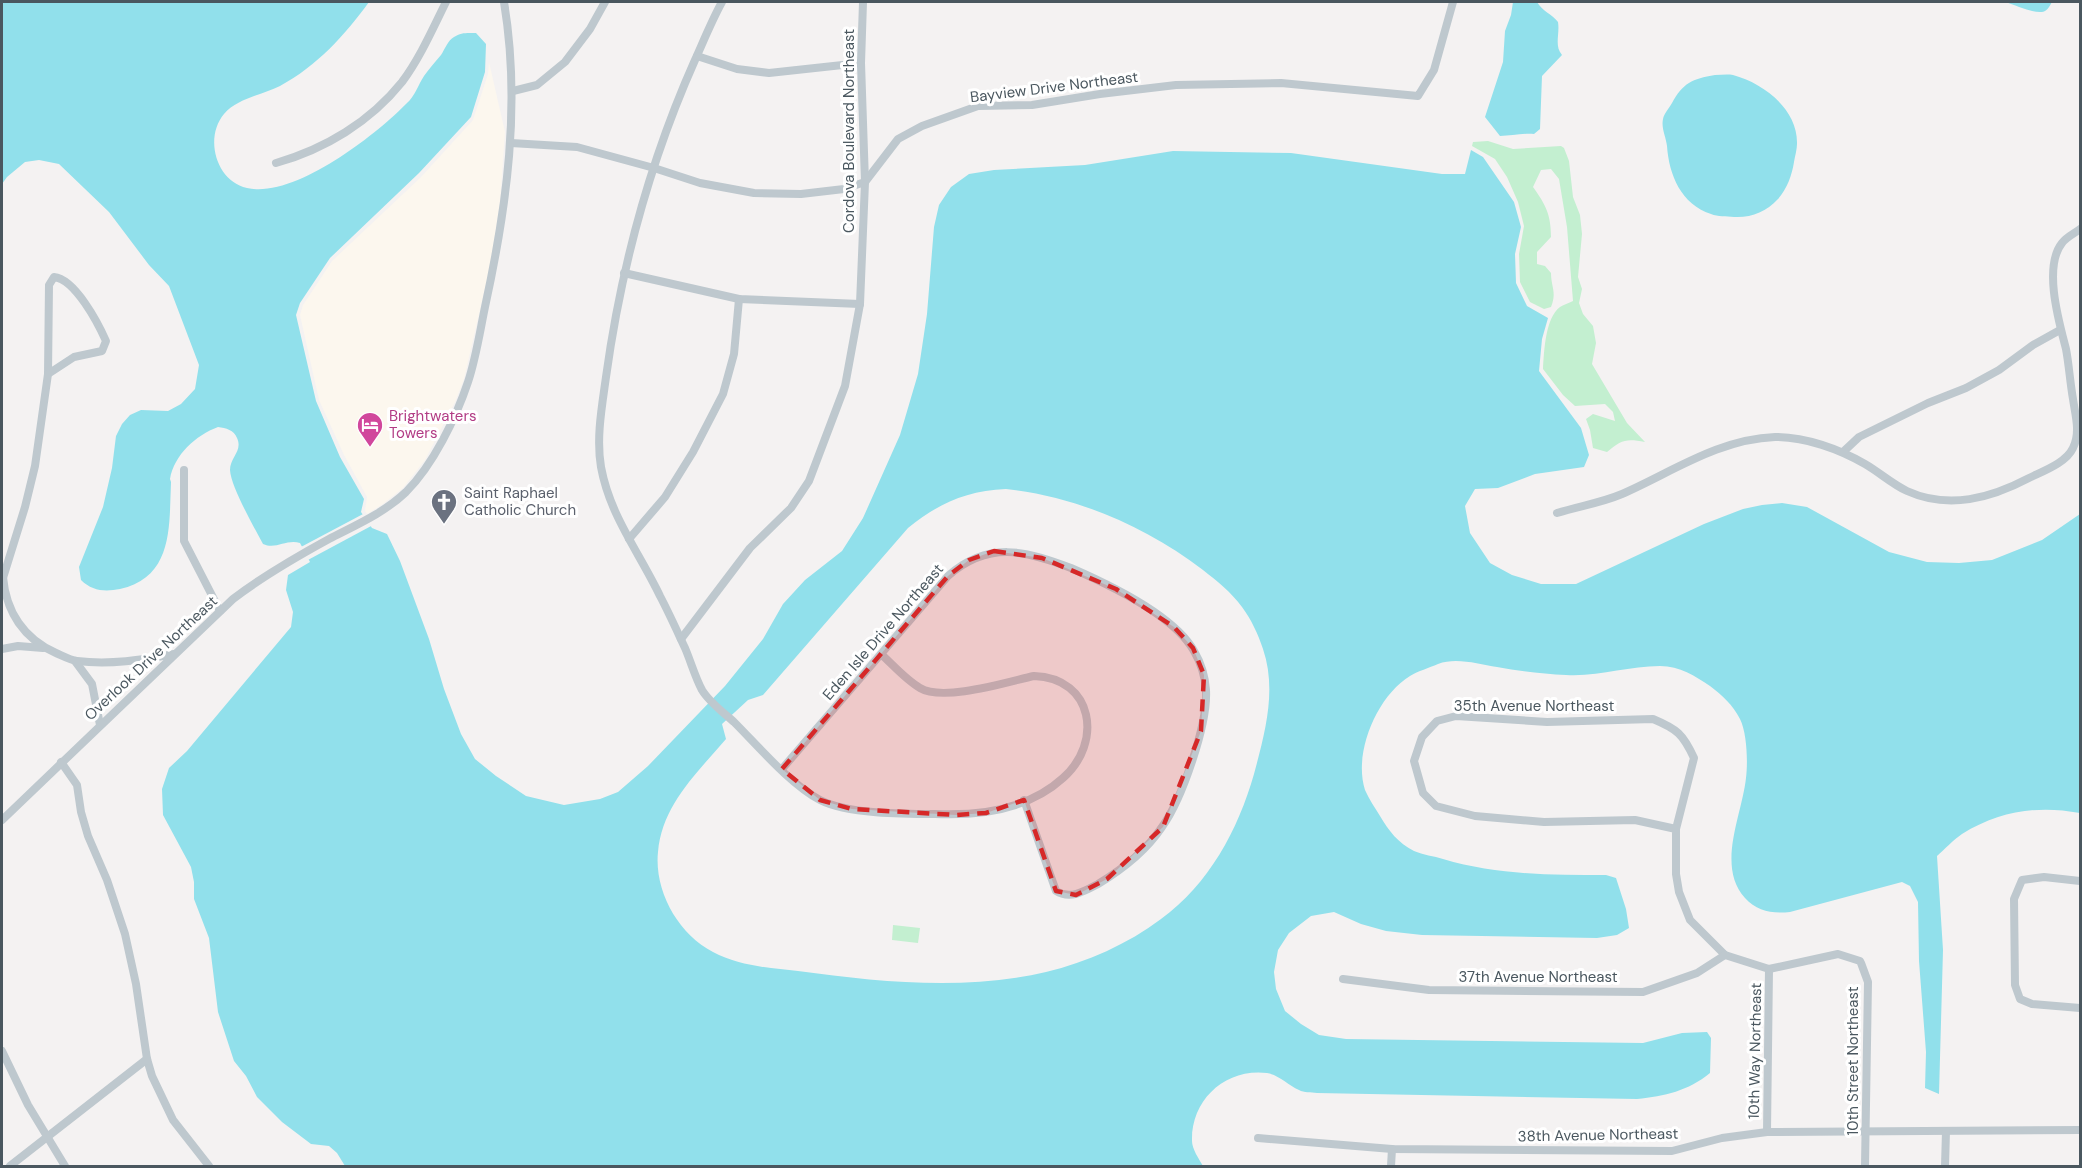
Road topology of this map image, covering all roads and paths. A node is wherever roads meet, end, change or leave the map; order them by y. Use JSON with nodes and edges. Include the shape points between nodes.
{"nodes":[{"id":1,"x":446,"y":2,"type":"edge"},
{"id":2,"x":504,"y":2,"type":"edge"},
{"id":3,"x":605,"y":2,"type":"edge"},
{"id":4,"x":722,"y":2,"type":"edge"},
{"id":5,"x":862,"y":2,"type":"edge"},
{"id":6,"x":1453,"y":2,"type":"edge"},
{"id":7,"x":697,"y":56,"type":"junction"},
{"id":8,"x":861,"y":63,"type":"junction"},
{"id":9,"x":513,"y":91,"type":"junction"},
{"id":10,"x":511,"y":143,"type":"junction"},
{"id":11,"x":276,"y":163,"type":"dead end"},
{"id":12,"x":654,"y":168,"type":"junction"},
{"id":13,"x":866,"y":182,"type":"junction"},
{"id":14,"x":2080,"y":229,"type":"edge"},
{"id":15,"x":624,"y":273,"type":"junction"},
{"id":16,"x":739,"y":299,"type":"junction"},
{"id":17,"x":861,"y":304,"type":"junction"},
{"id":18,"x":2060,"y":330,"type":"junction"},
{"id":19,"x":48,"y":374,"type":"junction"},
{"id":20,"x":1843,"y":452,"type":"junction"},
{"id":21,"x":184,"y":470,"type":"dead end"},
{"id":22,"x":1557,"y":513,"type":"dead end"},
{"id":23,"x":629,"y":539,"type":"junction"},
{"id":24,"x":2,"y":581,"type":"edge"},
{"id":25,"x":220,"y":611,"type":"junction"},
{"id":26,"x":681,"y":639,"type":"junction"},
{"id":27,"x":2,"y":649,"type":"edge"},
{"id":28,"x":47,"y":649,"type":"junction"},
{"id":29,"x":175,"y":654,"type":"junction"},
{"id":30,"x":881,"y":654,"type":"junction"},
{"id":31,"x":75,"y":661,"type":"junction"},
{"id":32,"x":1668,"y":724,"type":"joint"},
{"id":33,"x":100,"y":725,"type":"junction"},
{"id":34,"x":62,"y":762,"type":"junction"},
{"id":35,"x":782,"y":769,"type":"junction"},
{"id":36,"x":1024,"y":800,"type":"junction"},
{"id":37,"x":2,"y":819,"type":"edge"},
{"id":38,"x":1676,"y":829,"type":"junction"},
{"id":39,"x":2080,"y":881,"type":"edge"},
{"id":40,"x":1725,"y":956,"type":"junction"},
{"id":41,"x":1769,"y":969,"type":"junction"},
{"id":42,"x":1343,"y":979,"type":"dead end"},
{"id":43,"x":2080,"y":1008,"type":"edge"},
{"id":44,"x":2,"y":1051,"type":"edge"},
{"id":45,"x":147,"y":1059,"type":"junction"},
{"id":46,"x":1866,"y":1130,"type":"junction"},
{"id":47,"x":2080,"y":1130,"type":"edge"},
{"id":48,"x":1946,"y":1131,"type":"junction"},
{"id":49,"x":1767,"y":1132,"type":"junction"},
{"id":50,"x":47,"y":1137,"type":"junction"},
{"id":51,"x":1258,"y":1138,"type":"dead end"},
{"id":52,"x":1392,"y":1149,"type":"junction"},
{"id":53,"x":10,"y":1167,"type":"edge"},
{"id":54,"x":64,"y":1167,"type":"edge"},
{"id":55,"x":209,"y":1167,"type":"edge"},
{"id":56,"x":1391,"y":1167,"type":"edge"},
{"id":57,"x":1865,"y":1167,"type":"edge"},
{"id":58,"x":1945,"y":1167,"type":"edge"}],
"edges":[{"from":1,"to":11,"type":"street","via":[[420,54],[383,103],[327,143]]},
{"from":2,"to":9,"type":"street","name":"Overlook Drive Northeast"},
{"from":3,"to":9,"type":"street","via":[[565,62],[537,85]]},
{"from":4,"to":7,"type":"street"},
{"from":5,"to":8,"type":"street","name":"Cordova Boulevard Northeast"},
{"from":6,"to":13,"type":"street","name":"Bayview Drive Northeast","via":[[1434,70],[1418,96],[1281,82],[1176,85],[1032,105],[978,106],[898,139]]},
{"from":7,"to":8,"type":"street","via":[[737,69],[769,73]]},
{"from":7,"to":12,"type":"street"},
{"from":8,"to":13,"type":"street","name":"Cordova Boulevard Northeast"},
{"from":9,"to":10,"type":"street","name":"Overlook Drive Northeast"},
{"from":10,"to":12,"type":"street","via":[[577,147]]},
{"from":10,"to":25,"type":"street","name":"Overlook Drive Northeast","via":[[502,226],[468,380],[428,463],[406,491],[370,518],[247,588]]},
{"from":12,"to":13,"type":"street","via":[[700,183],[754,193],[801,194]]},
{"from":12,"to":15,"type":"street"},
{"from":13,"to":17,"type":"street","name":"Cordova Boulevard Northeast"},
{"from":14,"to":18,"type":"street","via":[[2062,243],[2057,254],[2054,279]]},
{"from":15,"to":16,"type":"street"},
{"from":15,"to":23,"type":"street","via":[[600,419],[600,465],[613,509]]},
{"from":16,"to":17,"type":"street"},
{"from":16,"to":23,"type":"street","via":[[734,354],[723,394],[665,497]]},
{"from":17,"to":26,"type":"street","name":"Cordova Boulevard Northeast","via":[[845,386],[809,481],[792,508],[750,548]]},
{"from":18,"to":20,"type":"street","via":[[1966,388],[1859,437]]},
{"from":18,"to":20,"type":"street","via":[[2077,425],[2073,450],[2050,467],[1991,496],[1940,500],[1906,490]]},
{"from":19,"to":19,"type":"street","via":[[49,285],[57,277],[81,298],[105,344],[102,351],[74,357]]},
{"from":19,"to":24,"type":"street","via":[[35,466]]},
{"from":20,"to":22,"type":"street","via":[[1802,440],[1754,439],[1705,454],[1600,503]]},
{"from":21,"to":25,"type":"street","via":[[184,541]]},
{"from":23,"to":26,"type":"street"},
{"from":24,"to":28,"type":"street","via":[[15,618]]},
{"from":25,"to":29,"type":"street","name":"Overlook Drive Northeast"},
{"from":26,"to":35,"type":"street","via":[[704,692]]},
{"from":27,"to":28,"type":"street"},
{"from":28,"to":31,"type":"street"},
{"from":29,"to":31,"type":"street","via":[[127,662]]},
{"from":29,"to":33,"type":"street","name":"Overlook Drive Northeast"},
{"from":30,"to":35,"type":"street","name":"Eden Isle Drive Northeast"},
{"from":30,"to":36,"type":"street","via":[[919,688],[936,694],[1034,676],[1060,680],[1072,688],[1084,706],[1088,725],[1080,759],[1062,780]]},
{"from":30,"to":36,"type":"street","name":"Eden Isle Drive Northeast","via":[[948,576],[969,560],[994,551],[1025,554],[1088,575],[1160,617],[1183,636],[1193,648],[1204,675],[1206,698],[1201,730],[1174,808],[1140,853],[1087,890],[1076,895],[1062,894],[1053,884]]},
{"from":31,"to":33,"type":"street","via":[[92,684]]},
{"from":32,"to":38,"type":"street","name":"10th Street Northeast","via":[[1686,741],[1694,758]]},
{"from":32,"to":38,"type":"street","name":"35th Avenue Northeast","via":[[1653,719],[1547,722],[1456,716],[1437,720],[1422,737],[1414,761],[1423,793],[1436,806],[1475,816],[1544,822],[1635,820]]},
{"from":33,"to":34,"type":"street","name":"Overlook Drive Northeast"},
{"from":34,"to":37,"type":"street","name":"Overlook Drive Northeast"},
{"from":34,"to":45,"type":"street","via":[[77,785],[88,836],[122,925]]},
{"from":35,"to":36,"type":"street","via":[[820,800],[852,809],[963,815],[1002,809]]},
{"from":38,"to":40,"type":"street","name":"10th Street Northeast","via":[[1679,892],[1690,920]]},
{"from":39,"to":43,"type":"street","via":[[2044,877],[2022,880],[2013,898],[2016,985],[2020,999],[2032,1004]]},
{"from":40,"to":41,"type":"street","name":"10th Street Northeast"},
{"from":40,"to":42,"type":"street","name":"37th Avenue Northeast","via":[[1697,973],[1643,992],[1429,990]]},
{"from":41,"to":46,"type":"street","name":"10th Street Northeast","via":[[1838,954],[1860,961],[1868,982]]},
{"from":41,"to":49,"type":"street","name":"10th Way Northeast"},
{"from":44,"to":50,"type":"street"},
{"from":45,"to":50,"type":"street"},
{"from":45,"to":55,"type":"street","via":[[173,1120]]},
{"from":46,"to":48,"type":"street","name":"38th Avenue Northeast"},
{"from":46,"to":49,"type":"street","name":"38th Avenue Northeast"},
{"from":46,"to":57,"type":"street","name":"10th Street Northeast"},
{"from":47,"to":48,"type":"street","name":"38th Avenue Northeast"},
{"from":48,"to":58,"type":"street"},
{"from":49,"to":52,"type":"street","name":"38th Avenue Northeast","via":[[1672,1151]]},
{"from":50,"to":53,"type":"street"},
{"from":50,"to":54,"type":"street"},
{"from":51,"to":52,"type":"street","name":"38th Avenue Northeast"},
{"from":52,"to":56,"type":"street"}]}
